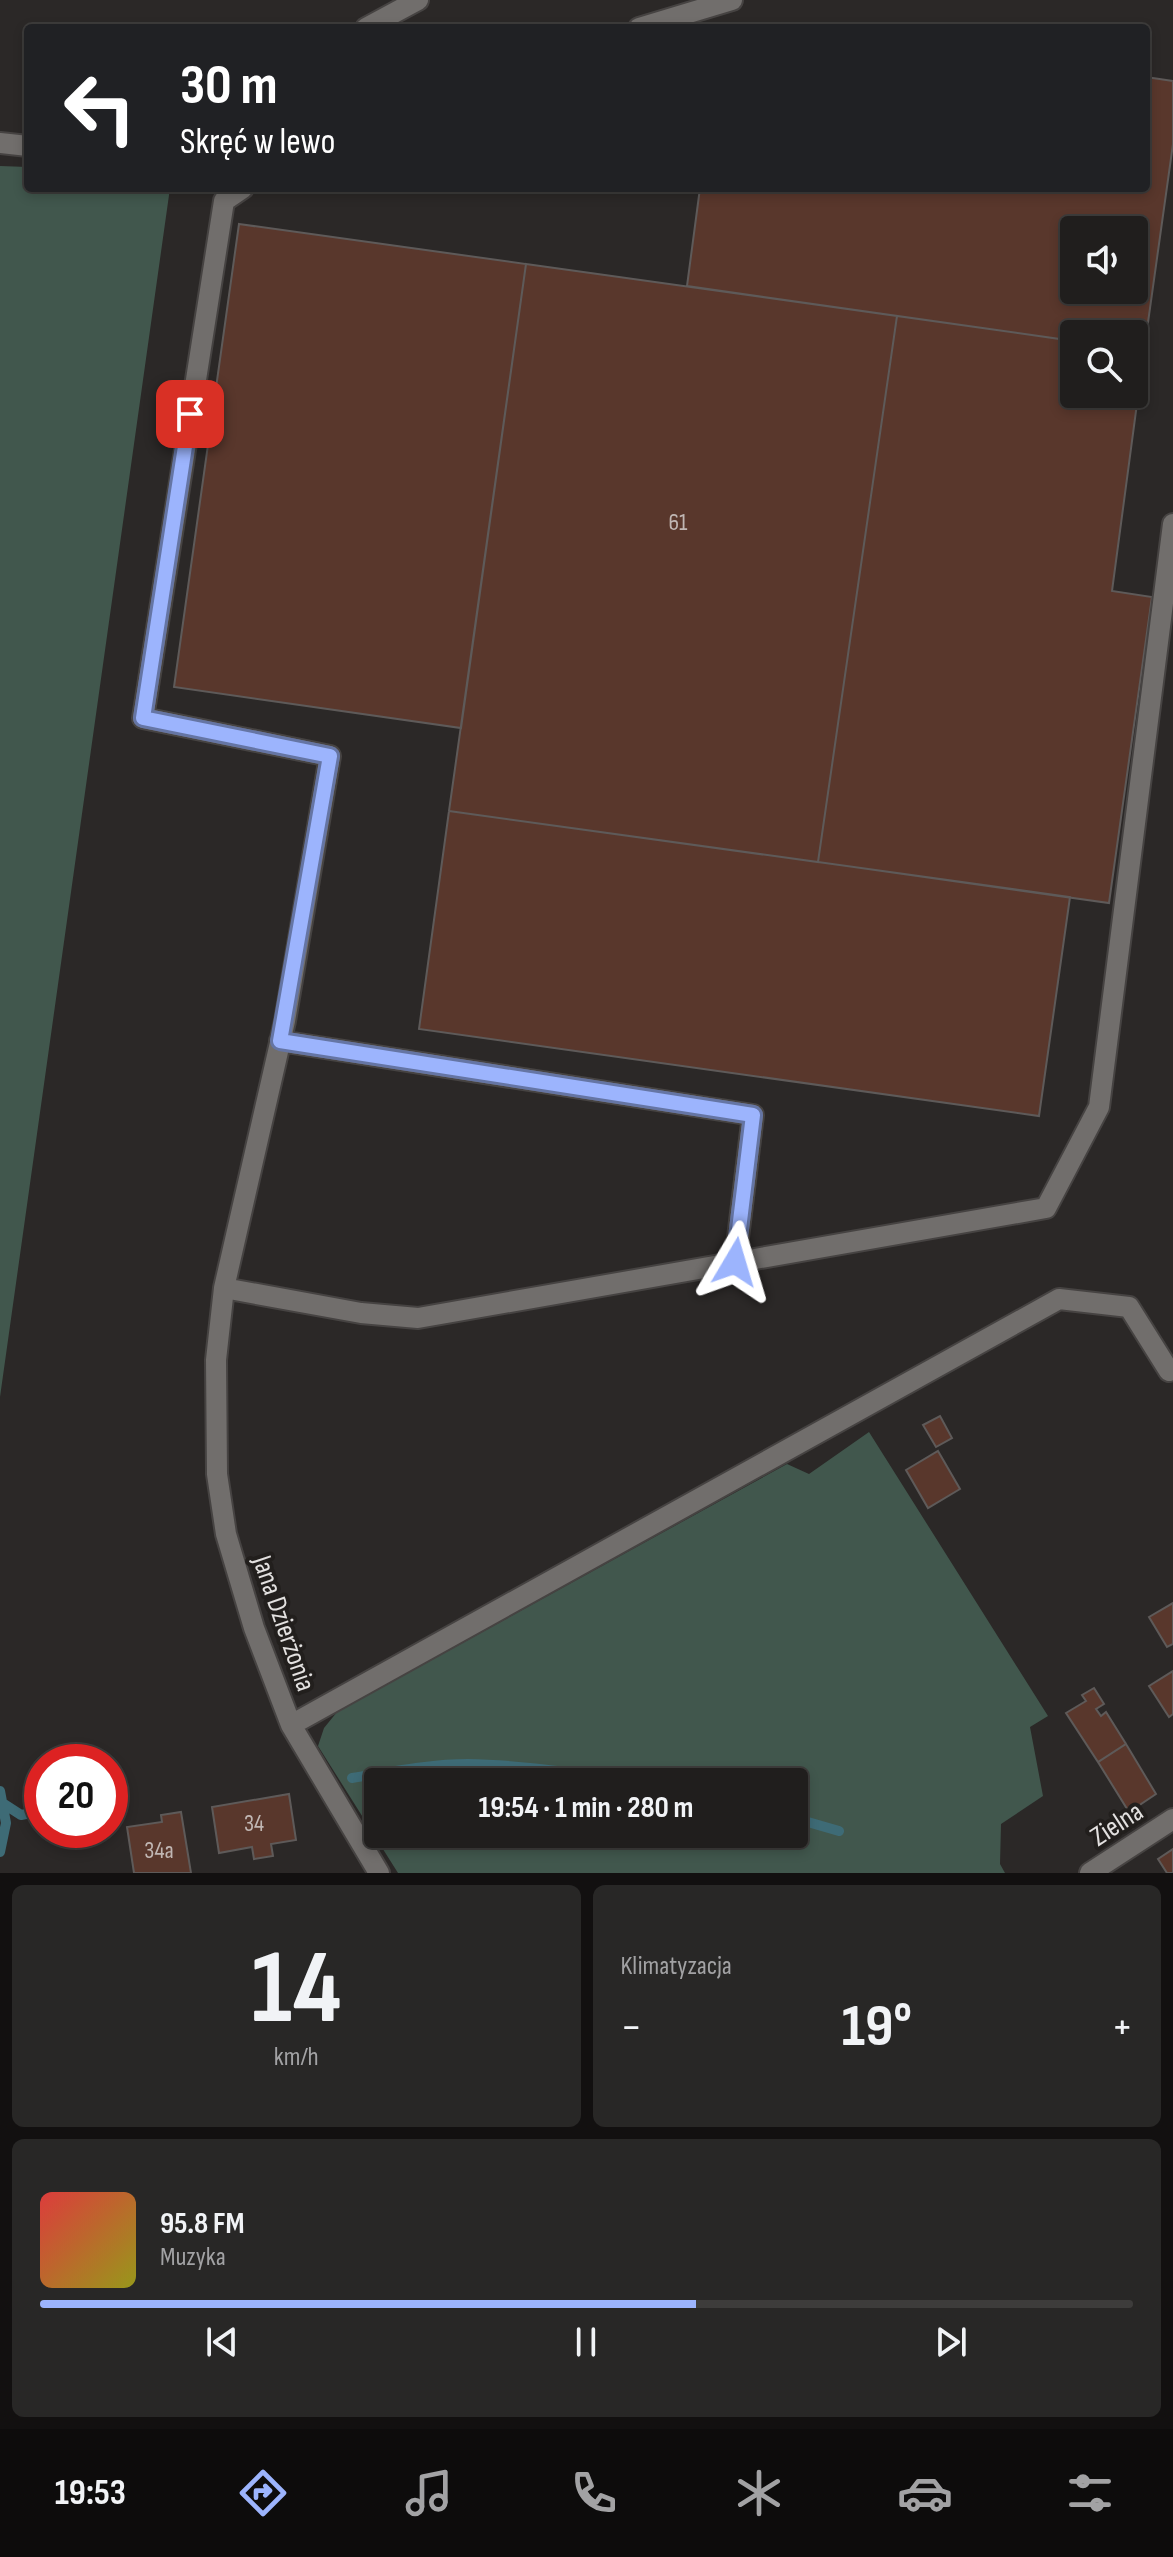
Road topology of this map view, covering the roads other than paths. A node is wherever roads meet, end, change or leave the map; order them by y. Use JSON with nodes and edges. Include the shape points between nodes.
{"nodes":[{"id":1,"x":418,"y":0,"type":"edge"},
{"id":2,"x":732,"y":0,"type":"edge"},
{"id":3,"x":373,"y":24,"type":"edge"},
{"id":4,"x":652,"y":24,"type":"edge"},
{"id":5,"x":0,"y":143,"type":"edge"},
{"id":6,"x":24,"y":146,"type":"edge"},
{"id":7,"x":237,"y":192,"type":"edge"},
{"id":8,"x":1173,"y":524,"type":"edge"},
{"id":9,"x":280,"y":1041,"type":"junction"},
{"id":10,"x":735,"y":1262,"type":"junction"},
{"id":11,"x":224,"y":1288,"type":"junction"},
{"id":12,"x":1169,"y":1371,"type":"dead end"},
{"id":13,"x":291,"y":1725,"type":"junction"},
{"id":14,"x":1173,"y":1819,"type":"edge"},
{"id":15,"x":379,"y":1873,"type":"edge"},
{"id":16,"x":1090,"y":1873,"type":"edge"}],
"edges":[{"from":1,"to":3,"type":"street"},
{"from":2,"to":4,"type":"street"},
{"from":5,"to":6,"type":"street"},
{"from":7,"to":9,"type":"street","name":"Jana Dzierżonia","via":[[224,201],[143,718],[330,756]]},
{"from":8,"to":10,"type":"street","via":[[1099,1107],[1046,1208]]},
{"from":9,"to":10,"type":"street","via":[[753,1115]]},
{"from":9,"to":11,"type":"street","name":"Jana Dzierżonia"},
{"from":10,"to":11,"type":"street","via":[[418,1318]]},
{"from":11,"to":13,"type":"street","name":"Jana Dzierżonia","via":[[216,1368],[217,1474],[226,1534]]},
{"from":12,"to":13,"type":"street","via":[[1129,1307],[1059,1299]]},
{"from":13,"to":15,"type":"street","name":"Jana Dzierżonia"},
{"from":14,"to":16,"type":"street","name":"Zielna"}]}
